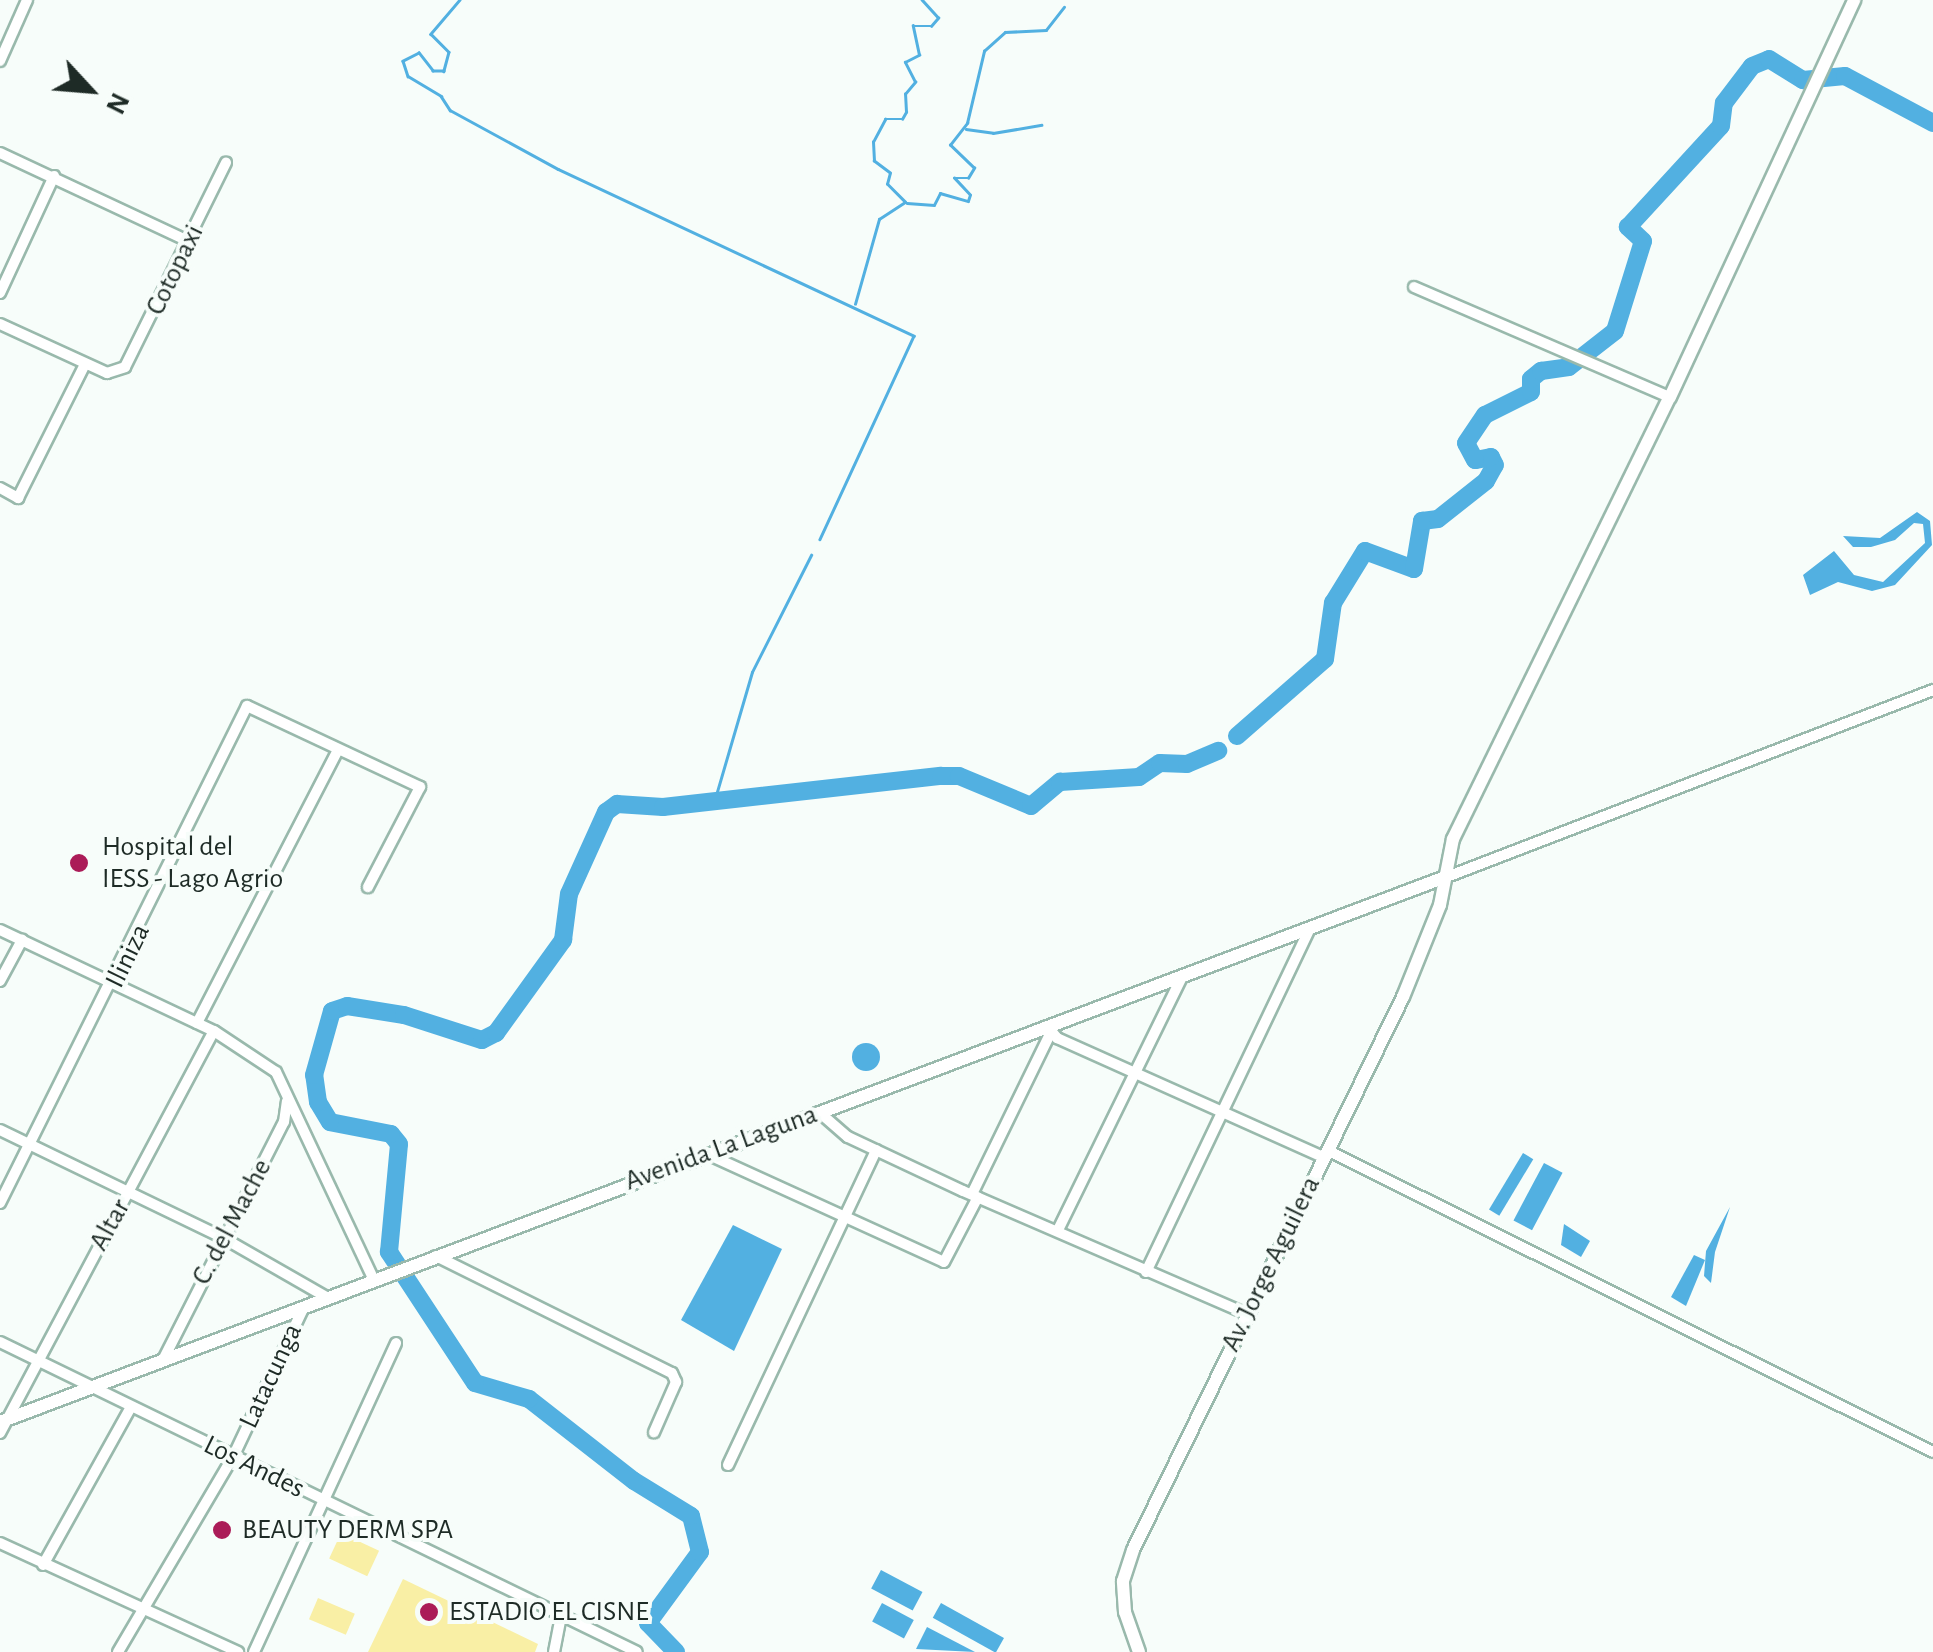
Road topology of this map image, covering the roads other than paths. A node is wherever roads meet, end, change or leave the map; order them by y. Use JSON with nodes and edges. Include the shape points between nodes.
{"nodes":[{"id":1,"x":27,"y":0,"type":"edge"},
{"id":2,"x":1854,"y":0,"type":"edge"},
{"id":3,"x":1,"y":59,"type":"edge"},
{"id":4,"x":0,"y":153,"type":"edge"},
{"id":5,"x":226,"y":163,"type":"dead end"},
{"id":6,"x":54,"y":176,"type":"junction"},
{"id":7,"x":190,"y":242,"type":"junction"},
{"id":8,"x":1414,"y":287,"type":"dead end"},
{"id":9,"x":0,"y":293,"type":"edge"},
{"id":10,"x":0,"y":324,"type":"edge"},
{"id":11,"x":85,"y":364,"type":"junction"},
{"id":12,"x":1670,"y":397,"type":"junction"},
{"id":13,"x":0,"y":488,"type":"edge"},
{"id":14,"x":1933,"y":690,"type":"edge"},
{"id":15,"x":337,"y":752,"type":"junction"},
{"id":16,"x":1443,"y":878,"type":"junction"},
{"id":17,"x":368,"y":887,"type":"dead end"},
{"id":18,"x":1310,"y":928,"type":"junction"},
{"id":19,"x":0,"y":930,"type":"edge"},
{"id":20,"x":22,"y":940,"type":"junction"},
{"id":21,"x":1182,"y":979,"type":"junction"},
{"id":22,"x":0,"y":981,"type":"edge"},
{"id":23,"x":115,"y":982,"type":"junction"},
{"id":24,"x":196,"y":1023,"type":"junction"},
{"id":25,"x":1049,"y":1030,"type":"junction"},
{"id":26,"x":214,"y":1031,"type":"junction"},
{"id":27,"x":1136,"y":1071,"type":"junction"},
{"id":28,"x":288,"y":1100,"type":"junction"},
{"id":29,"x":1222,"y":1110,"type":"junction"},
{"id":30,"x":819,"y":1112,"type":"junction"},
{"id":31,"x":0,"y":1130,"type":"edge"},
{"id":32,"x":33,"y":1146,"type":"junction"},
{"id":33,"x":876,"y":1150,"type":"junction"},
{"id":34,"x":1325,"y":1153,"type":"junction"},
{"id":35,"x":706,"y":1154,"type":"junction"},
{"id":36,"x":130,"y":1190,"type":"junction"},
{"id":37,"x":975,"y":1195,"type":"junction"},
{"id":38,"x":0,"y":1203,"type":"edge"},
{"id":39,"x":846,"y":1218,"type":"junction"},
{"id":40,"x":1058,"y":1230,"type":"junction"},
{"id":41,"x":225,"y":1239,"type":"junction"},
{"id":42,"x":436,"y":1255,"type":"junction"},
{"id":43,"x":1146,"y":1272,"type":"junction"},
{"id":44,"x":380,"y":1277,"type":"junction"},
{"id":45,"x":328,"y":1298,"type":"junction"},
{"id":46,"x":303,"y":1308,"type":"junction"},
{"id":47,"x":1247,"y":1314,"type":"junction"},
{"id":48,"x":0,"y":1342,"type":"edge"},
{"id":49,"x":396,"y":1344,"type":"dead end"},
{"id":50,"x":36,"y":1360,"type":"junction"},
{"id":51,"x":164,"y":1360,"type":"junction"},
{"id":52,"x":93,"y":1389,"type":"junction"},
{"id":53,"x":130,"y":1407,"type":"junction"},
{"id":54,"x":2,"y":1425,"type":"edge"},
{"id":55,"x":654,"y":1432,"type":"dead end"},
{"id":56,"x":1933,"y":1452,"type":"edge"},
{"id":57,"x":233,"y":1457,"type":"junction"},
{"id":58,"x":728,"y":1465,"type":"dead end"},
{"id":59,"x":328,"y":1502,"type":"junction"},
{"id":60,"x":0,"y":1543,"type":"edge"},
{"id":61,"x":43,"y":1565,"type":"junction"},
{"id":62,"x":146,"y":1608,"type":"junction"},
{"id":63,"x":560,"y":1620,"type":"junction"},
{"id":64,"x":118,"y":1652,"type":"edge"},
{"id":65,"x":238,"y":1652,"type":"edge"},
{"id":66,"x":254,"y":1652,"type":"edge"},
{"id":67,"x":554,"y":1652,"type":"edge"},
{"id":68,"x":638,"y":1652,"type":"edge"},
{"id":69,"x":1139,"y":1652,"type":"edge"}],
"edges":[{"from":1,"to":3,"type":"street"},
{"from":2,"to":12,"type":"street","name":"Av. Jorge Aguilera"},
{"from":4,"to":6,"type":"street"},
{"from":5,"to":7,"type":"street","name":"Cotopaxi"},
{"from":6,"to":7,"type":"street"},
{"from":6,"to":9,"type":"street"},
{"from":7,"to":11,"type":"street","name":"Cotopaxi","via":[[132,358],[118,372]]},
{"from":8,"to":12,"type":"street"},
{"from":10,"to":11,"type":"street"},
{"from":11,"to":13,"type":"street","via":[[18,498]]},
{"from":12,"to":16,"type":"street","name":"Av. Jorge Aguilera","via":[[1453,839]]},
{"from":14,"to":16,"type":"street"},
{"from":15,"to":17,"type":"street","via":[[420,787]]},
{"from":15,"to":23,"type":"street","name":"Iliniza","via":[[247,706]]},
{"from":15,"to":24,"type":"street"},
{"from":16,"to":18,"type":"street","name":"Avenida La Laguna"},
{"from":16,"to":34,"type":"street","name":"Av. Jorge Aguilera","via":[[1440,904],[1403,997]]},
{"from":18,"to":21,"type":"street","name":"Avenida La Laguna"},
{"from":18,"to":29,"type":"street"},
{"from":19,"to":20,"type":"street"},
{"from":20,"to":22,"type":"street"},
{"from":20,"to":23,"type":"street"},
{"from":21,"to":25,"type":"street","name":"Avenida La Laguna"},
{"from":21,"to":27,"type":"street"},
{"from":23,"to":24,"type":"street"},
{"from":23,"to":32,"type":"street","name":"Iliniza"},
{"from":24,"to":26,"type":"street"},
{"from":25,"to":27,"type":"street"},
{"from":25,"to":30,"type":"street","name":"Avenida La Laguna"},
{"from":25,"to":37,"type":"street"},
{"from":26,"to":28,"type":"street","via":[[255,1055]]},
{"from":26,"to":36,"type":"street","name":"Altar"},
{"from":27,"to":29,"type":"street"},
{"from":27,"to":40,"type":"street"},
{"from":28,"to":41,"type":"street","name":"C. del Mache","via":[[284,1122]]},
{"from":28,"to":44,"type":"street"},
{"from":29,"to":34,"type":"street"},
{"from":29,"to":43,"type":"street"},
{"from":30,"to":33,"type":"street"},
{"from":30,"to":35,"type":"street","name":"Avenida La Laguna"},
{"from":31,"to":32,"type":"street"},
{"from":32,"to":36,"type":"street"},
{"from":32,"to":38,"type":"street","name":"Iliniza"},
{"from":33,"to":37,"type":"street"},
{"from":33,"to":39,"type":"street"},
{"from":34,"to":47,"type":"street","name":"Av. Jorge Aguilera"},
{"from":34,"to":56,"type":"street"},
{"from":35,"to":39,"type":"street"},
{"from":35,"to":42,"type":"street","name":"Avenida La Laguna"},
{"from":36,"to":41,"type":"street"},
{"from":36,"to":50,"type":"street","name":"Altar"},
{"from":37,"to":39,"type":"street","via":[[944,1262]]},
{"from":37,"to":40,"type":"street"},
{"from":39,"to":58,"type":"street"},
{"from":40,"to":43,"type":"street"},
{"from":41,"to":45,"type":"street"},
{"from":41,"to":51,"type":"street","name":"C. del Mache"},
{"from":42,"to":44,"type":"street","name":"Avenida La Laguna"},
{"from":42,"to":55,"type":"street","via":[[672,1373],[676,1382]]},
{"from":43,"to":47,"type":"street"},
{"from":44,"to":45,"type":"street","name":"Avenida La Laguna"},
{"from":45,"to":46,"type":"street","name":"Avenida La Laguna"},
{"from":46,"to":51,"type":"street","name":"Avenida La Laguna"},
{"from":46,"to":57,"type":"street","name":"Latacunga"},
{"from":47,"to":69,"type":"street","name":"Av. Jorge Aguilera","via":[[1123,1581]]},
{"from":48,"to":50,"type":"street","name":"Los Andes"},
{"from":49,"to":59,"type":"street"},
{"from":50,"to":52,"type":"street","name":"Los Andes"},
{"from":50,"to":54,"type":"street","name":"Altar"},
{"from":51,"to":52,"type":"street","name":"Avenida La Laguna"},
{"from":52,"to":53,"type":"street","name":"Los Andes"},
{"from":52,"to":54,"type":"street","name":"Avenida La Laguna"},
{"from":53,"to":57,"type":"street","name":"Los Andes"},
{"from":53,"to":61,"type":"street"},
{"from":57,"to":59,"type":"street","name":"Los Andes"},
{"from":57,"to":62,"type":"street","name":"Latacunga"},
{"from":59,"to":63,"type":"street","name":"Los Andes"},
{"from":59,"to":66,"type":"street"},
{"from":60,"to":61,"type":"street"},
{"from":61,"to":62,"type":"street"},
{"from":62,"to":64,"type":"street","name":"Latacunga"},
{"from":62,"to":65,"type":"street"},
{"from":63,"to":67,"type":"street"},
{"from":63,"to":68,"type":"street","name":"Los Andes"}]}
